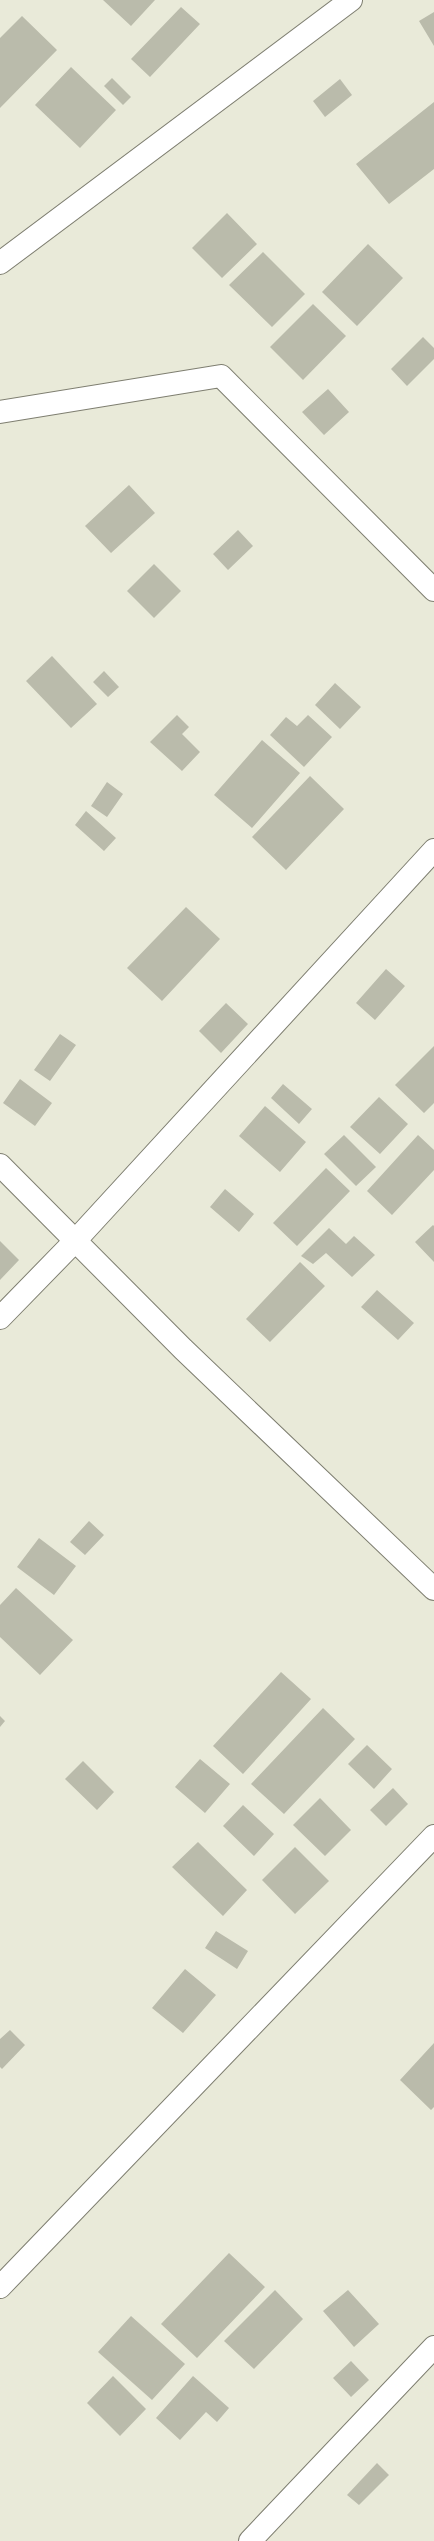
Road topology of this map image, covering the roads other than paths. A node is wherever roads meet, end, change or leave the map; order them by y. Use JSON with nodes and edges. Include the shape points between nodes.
{"nodes":[{"id":1,"x":351,"y":0,"type":"edge"},
{"id":2,"x":0,"y":263,"type":"edge"},
{"id":3,"x":0,"y":412,"type":"edge"},
{"id":4,"x":434,"y":590,"type":"edge"},
{"id":5,"x":434,"y":850,"type":"edge"},
{"id":6,"x":0,"y":1165,"type":"edge"},
{"id":7,"x":75,"y":1241,"type":"junction"},
{"id":8,"x":0,"y":1318,"type":"edge"},
{"id":9,"x":434,"y":1589,"type":"edge"},
{"id":10,"x":434,"y":1836,"type":"edge"},
{"id":11,"x":0,"y":2287,"type":"edge"},
{"id":12,"x":434,"y":2347,"type":"edge"},
{"id":13,"x":250,"y":2541,"type":"edge"}],
"edges":[{"from":1,"to":2,"type":"street"},
{"from":3,"to":4,"type":"street","via":[[221,376]]},
{"from":5,"to":7,"type":"street"},
{"from":6,"to":7,"type":"street"},
{"from":7,"to":8,"type":"street"},
{"from":7,"to":9,"type":"street","via":[[183,1349]]},
{"from":10,"to":11,"type":"street"},
{"from":12,"to":13,"type":"street"}]}
